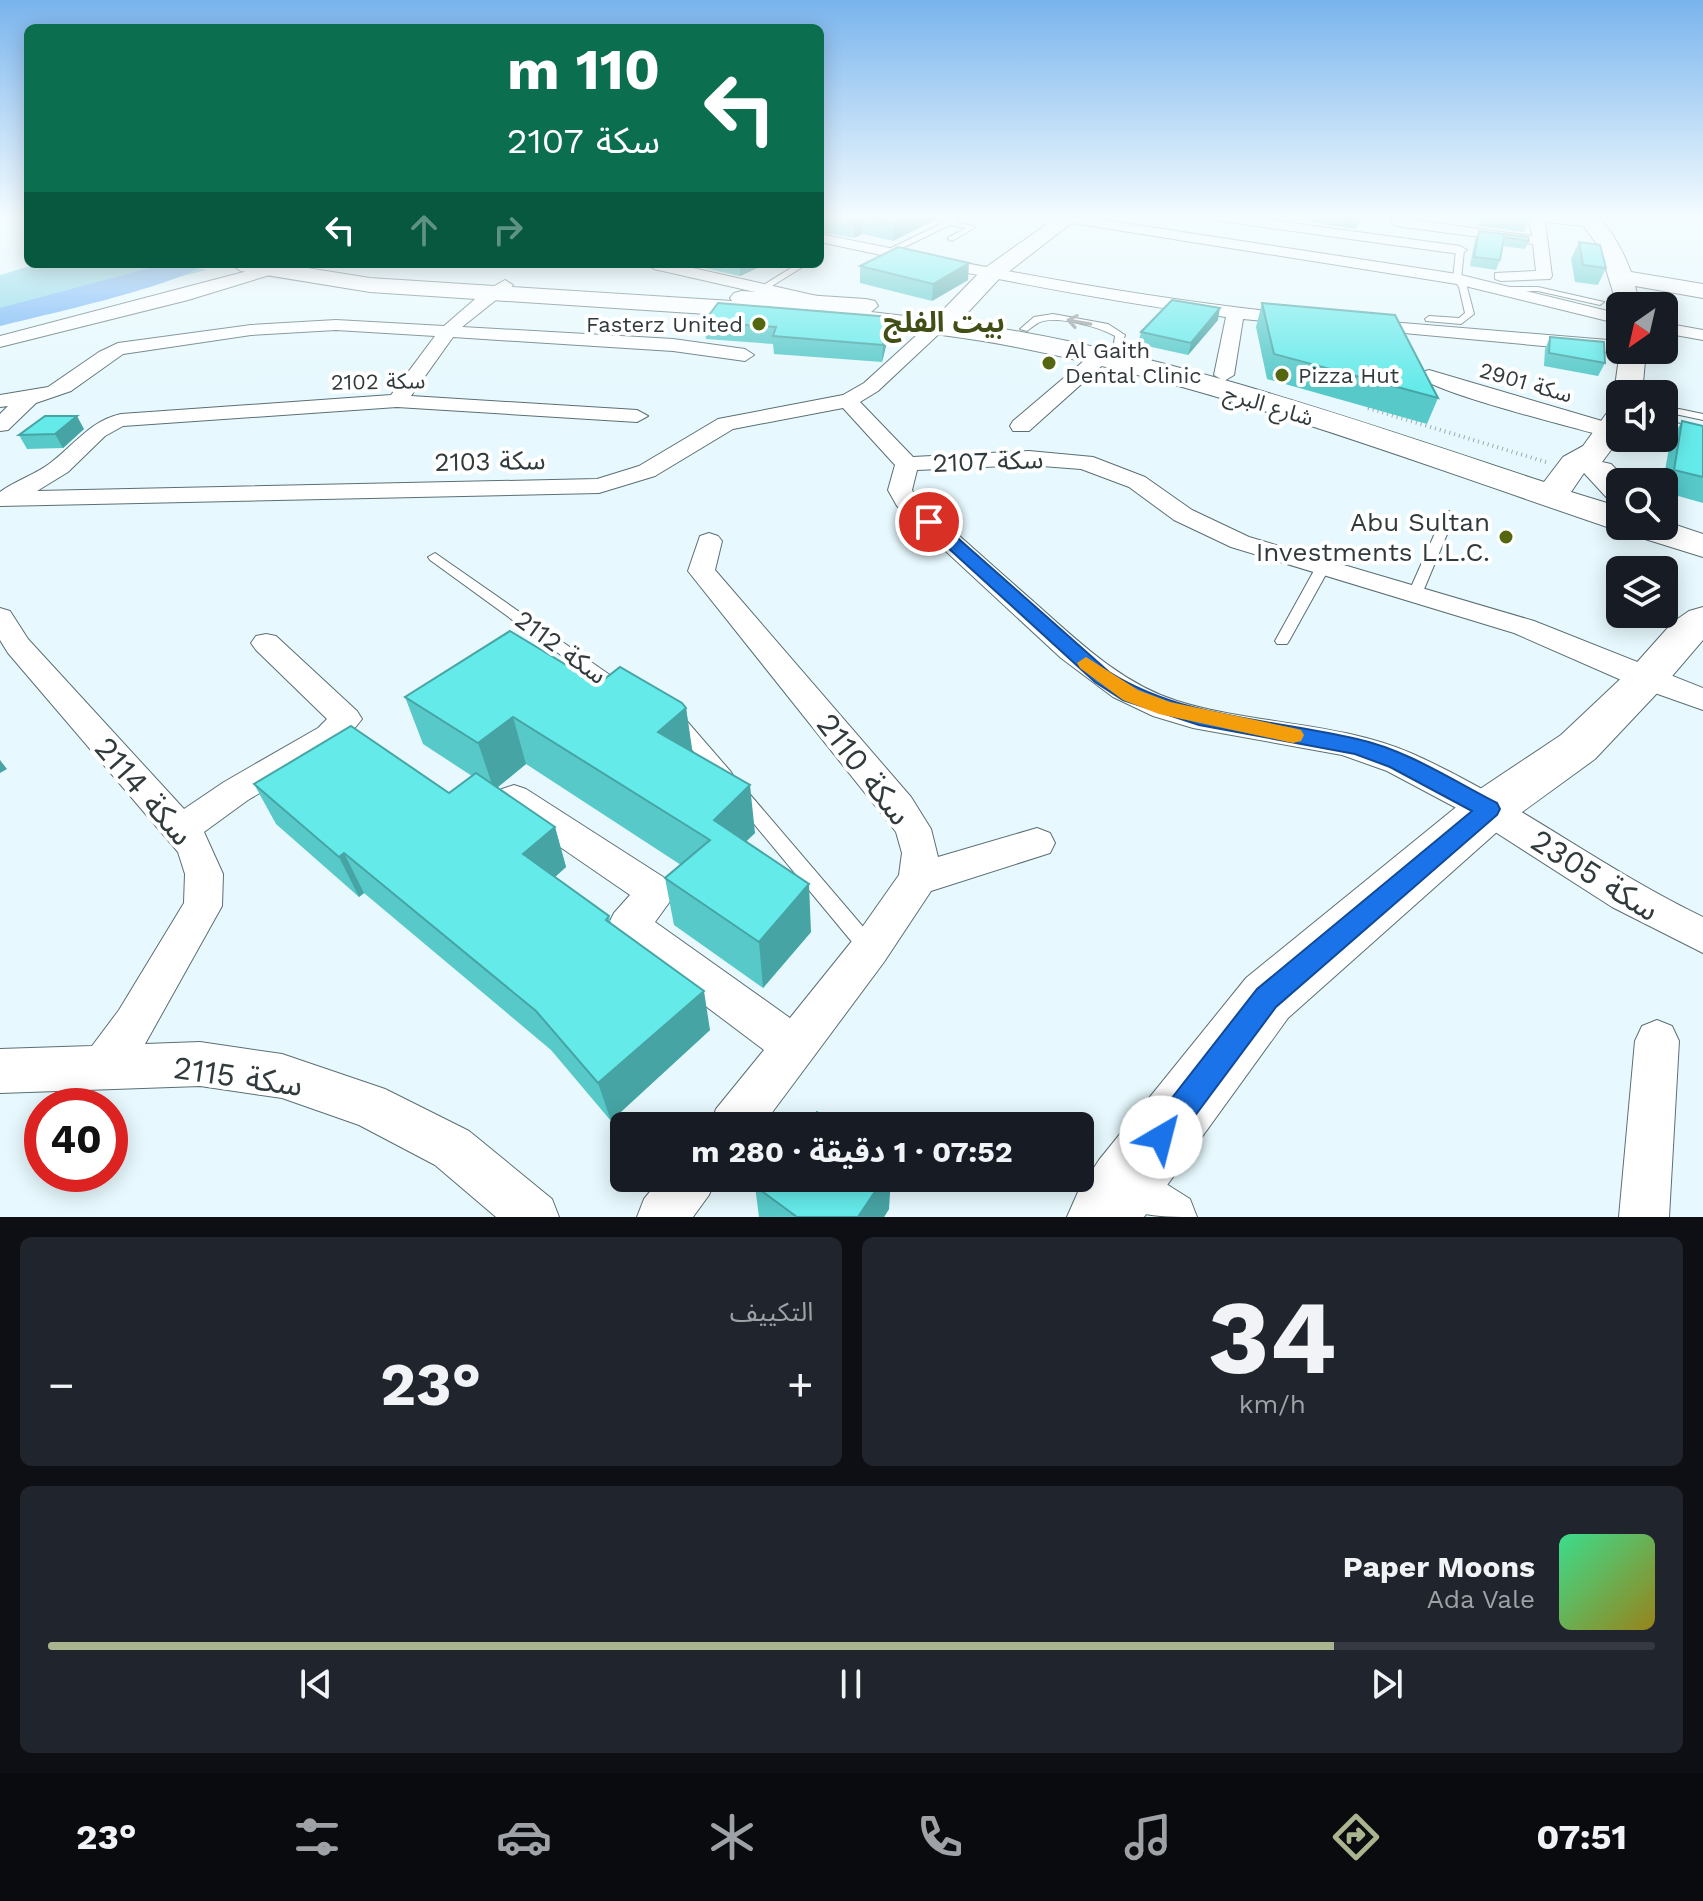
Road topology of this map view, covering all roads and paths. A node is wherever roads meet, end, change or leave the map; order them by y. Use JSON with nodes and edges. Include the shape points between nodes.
{"nodes":[{"id":1,"x":251,"y":274,"type":"edge"},
{"id":2,"x":310,"y":274,"type":"edge"},
{"id":3,"x":383,"y":274,"type":"edge"},
{"id":4,"x":690,"y":274,"type":"edge"},
{"id":5,"x":787,"y":274,"type":"edge"},
{"id":6,"x":985,"y":274,"type":"edge"},
{"id":7,"x":1440,"y":274,"type":"edge"},
{"id":8,"x":1544,"y":274,"type":"edge"},
{"id":9,"x":1621,"y":274,"type":"edge"},
{"id":10,"x":990,"y":275,"type":"junction"},
{"id":11,"x":1458,"y":276,"type":"junction"},
{"id":12,"x":1622,"y":277,"type":"junction"},
{"id":13,"x":498,"y":289,"type":"junction"},
{"id":14,"x":761,"y":289,"type":"junction"},
{"id":15,"x":1504,"y":289,"type":"junction"},
{"id":16,"x":1703,"y":291,"type":"edge"},
{"id":17,"x":1625,"y":292,"type":"edge"},
{"id":18,"x":1600,"y":302,"type":"dead end"},
{"id":19,"x":823,"y":303,"type":"junction"},
{"id":20,"x":1235,"y":314,"type":"junction"},
{"id":21,"x":1606,"y":315,"type":"edge"},
{"id":22,"x":1429,"y":319,"type":"dead end"},
{"id":23,"x":1314,"y":320,"type":"edge"},
{"id":24,"x":943,"y":322,"type":"junction"},
{"id":25,"x":1345,"y":323,"type":"edge"},
{"id":26,"x":1678,"y":331,"type":"edge"},
{"id":27,"x":446,"y":333,"type":"junction"},
{"id":28,"x":1703,"y":335,"type":"edge"},
{"id":29,"x":0,"y":342,"type":"edge"},
{"id":30,"x":1606,"y":346,"type":"edge"},
{"id":31,"x":1108,"y":353,"type":"junction"},
{"id":32,"x":745,"y":355,"type":"dead end"},
{"id":33,"x":1224,"y":375,"type":"junction"},
{"id":34,"x":1429,"y":376,"type":"edge"},
{"id":35,"x":28,"y":399,"type":"junction"},
{"id":36,"x":0,"y":401,"type":"edge"},
{"id":37,"x":397,"y":401,"type":"junction"},
{"id":38,"x":848,"y":401,"type":"junction"},
{"id":39,"x":637,"y":416,"type":"dead end"},
{"id":40,"x":1703,"y":417,"type":"edge"},
{"id":41,"x":1678,"y":419,"type":"edge"},
{"id":42,"x":1678,"y":423,"type":"edge"},
{"id":43,"x":0,"y":425,"type":"edge"},
{"id":44,"x":1021,"y":426,"type":"dead end"},
{"id":45,"x":1703,"y":438,"type":"edge"},
{"id":46,"x":907,"y":464,"type":"junction"},
{"id":47,"x":1594,"y":473,"type":"edge"},
{"id":48,"x":1606,"y":494,"type":"edge"},
{"id":49,"x":1,"y":499,"type":"edge"},
{"id":50,"x":1449,"y":515,"type":"dead end"},
{"id":51,"x":709,"y":541,"type":"dead end"},
{"id":52,"x":435,"y":557,"type":"dead end"},
{"id":53,"x":1323,"y":567,"type":"junction"},
{"id":54,"x":1415,"y":594,"type":"junction"},
{"id":55,"x":1698,"y":615,"type":"edge"},
{"id":56,"x":0,"y":617,"type":"edge"},
{"id":57,"x":1282,"y":641,"type":"dead end"},
{"id":58,"x":266,"y":643,"type":"dead end"},
{"id":59,"x":1646,"y":679,"type":"junction"},
{"id":60,"x":636,"y":685,"type":"edge"},
{"id":61,"x":1703,"y":699,"type":"edge"},
{"id":62,"x":667,"y":709,"type":"edge"},
{"id":63,"x":514,"y":798,"type":"edge"},
{"id":64,"x":1489,"y":809,"type":"junction"},
{"id":65,"x":179,"y":831,"type":"junction"},
{"id":66,"x":1037,"y":843,"type":"dead end"},
{"id":67,"x":918,"y":879,"type":"junction"},
{"id":68,"x":1703,"y":936,"type":"edge"},
{"id":69,"x":870,"y":949,"type":"junction"},
{"id":70,"x":1657,"y":1041,"type":"dead end"},
{"id":71,"x":795,"y":1047,"type":"junction"},
{"id":72,"x":105,"y":1065,"type":"junction"},
{"id":73,"x":0,"y":1071,"type":"edge"},
{"id":74,"x":744,"y":1112,"type":"edge"},
{"id":75,"x":681,"y":1192,"type":"edge"},
{"id":76,"x":1113,"y":1201,"type":"edge"},
{"id":77,"x":534,"y":1217,"type":"edge"},
{"id":78,"x":662,"y":1217,"type":"edge"},
{"id":79,"x":1172,"y":1217,"type":"edge"},
{"id":80,"x":1644,"y":1217,"type":"edge"}],
"edges":[{"from":1,"to":29,"type":"street"},
{"from":2,"to":13,"type":"main road","name":"شارع البرج","via":[[370,285]]},
{"from":3,"to":13,"type":"main road","name":"شارع البرج"},
{"from":4,"to":14,"type":"street"},
{"from":5,"to":14,"type":"lane"},
{"from":6,"to":10,"type":"street"},
{"from":7,"to":11,"type":"street"},
{"from":8,"to":11,"type":"street","via":[[1537,278]]},
{"from":9,"to":12,"type":"main road"},
{"from":10,"to":20,"type":"street"},
{"from":10,"to":24,"type":"main road"},
{"from":11,"to":15,"type":"street"},
{"from":11,"to":22,"type":"lane","via":[[1470,314],[1461,321]]},
{"from":12,"to":16,"type":"main road"},
{"from":12,"to":17,"type":"main road"},
{"from":13,"to":19,"type":"main road","name":"شارع البرج"},
{"from":13,"to":24,"type":"main road","name":"شارع البرج"},
{"from":13,"to":27,"type":"street"},
{"from":14,"to":19,"type":"street"},
{"from":15,"to":18,"type":"lane","via":[[1538,289]]},
{"from":15,"to":21,"type":"street"},
{"from":19,"to":24,"type":"main road","name":"شارع البرج"},
{"from":20,"to":23,"type":"street"},
{"from":20,"to":33,"type":"street"},
{"from":24,"to":31,"type":"main road","name":"شارع البرج"},
{"from":31,"to":24,"type":"main road","name":"شارع البرج","one_way":true,"via":[[1024,329]]},
{"from":24,"to":38,"type":"street","name":"سكة 2103"},
{"from":25,"to":30,"type":"street"},
{"from":26,"to":28,"type":"street"},
{"from":27,"to":32,"type":"street","via":[[673,345]]},
{"from":27,"to":35,"type":"street","via":[[336,325],[135,346],[106,354],[72,383]]},
{"from":27,"to":37,"type":"street"},
{"from":31,"to":33,"type":"main road","name":"شارع البرج"},
{"from":31,"to":44,"type":"street"},
{"from":31,"to":47,"type":"main road","name":"شارع البرج","via":[[1216,388]]},
{"from":33,"to":47,"type":"main road","name":"شارع البرج"},
{"from":34,"to":47,"type":"street","name":"سكة 2901","via":[[1457,387]]},
{"from":35,"to":36,"type":"street"},
{"from":35,"to":43,"type":"street"},
{"from":37,"to":39,"type":"street","name":"سكة 2102"},
{"from":37,"to":49,"type":"street","name":"سكة 2102","via":[[121,420],[102,426],[42,481]]},
{"from":38,"to":46,"type":"street"},
{"from":38,"to":49,"type":"street","name":"سكة 2103","via":[[726,424],[647,471],[599,486]]},
{"from":40,"to":41,"type":"lane"},
{"from":42,"to":45,"type":"street"},
{"from":46,"to":53,"type":"street","name":"سكة 2107","via":[[1029,458],[1085,462],[1137,482],[1183,515],[1230,538]]},
{"from":46,"to":64,"type":"street","name":"سكة 2107","via":[[900,490],[906,501],[1092,669],[1130,695],[1199,718],[1358,746]]},
{"from":47,"to":48,"type":"main road","name":"شارع البرج"},
{"from":50,"to":54,"type":"lane"},
{"from":51,"to":67,"type":"street","name":"سكة 2110","via":[[701,571],[899,807],[920,853]]},
{"from":52,"to":60,"type":"lane","name":"سكة 2112","via":[[614,686]]},
{"from":53,"to":54,"type":"street","name":"سكة 2107"},
{"from":53,"to":57,"type":"lane"},
{"from":54,"to":59,"type":"street","name":"سكة 2107","via":[[1524,627]]},
{"from":55,"to":59,"type":"main road"},
{"from":56,"to":65,"type":"street","name":"سكة 2114","via":[[18,646]]},
{"from":58,"to":65,"type":"street","via":[[346,719],[330,736]]},
{"from":59,"to":61,"type":"street","name":"سكة 2107"},
{"from":59,"to":64,"type":"main road","via":[[1578,747]]},
{"from":62,"to":69,"type":"lane"},
{"from":63,"to":71,"type":"street","via":[[657,893],[628,925]]},
{"from":64,"to":68,"type":"street","name":"سكة 2305","via":[[1661,917]]},
{"from":64,"to":76,"type":"main road","via":[[1267,998]]},
{"from":65,"to":72,"type":"street","name":"سكة 2114","via":[[194,845],[204,874],[203,906]]},
{"from":66,"to":67,"type":"street"},
{"from":67,"to":69,"type":"street"},
{"from":69,"to":71,"type":"street"},
{"from":70,"to":80,"type":"street"},
{"from":71,"to":74,"type":"street"},
{"from":72,"to":73,"type":"street","name":"سكة 2115"},
{"from":72,"to":77,"type":"street","name":"سكة 2115","via":[[200,1064],[282,1076],[369,1105],[452,1148]]},
{"from":75,"to":78,"type":"street"},
{"from":76,"to":79,"type":"street"}]}
